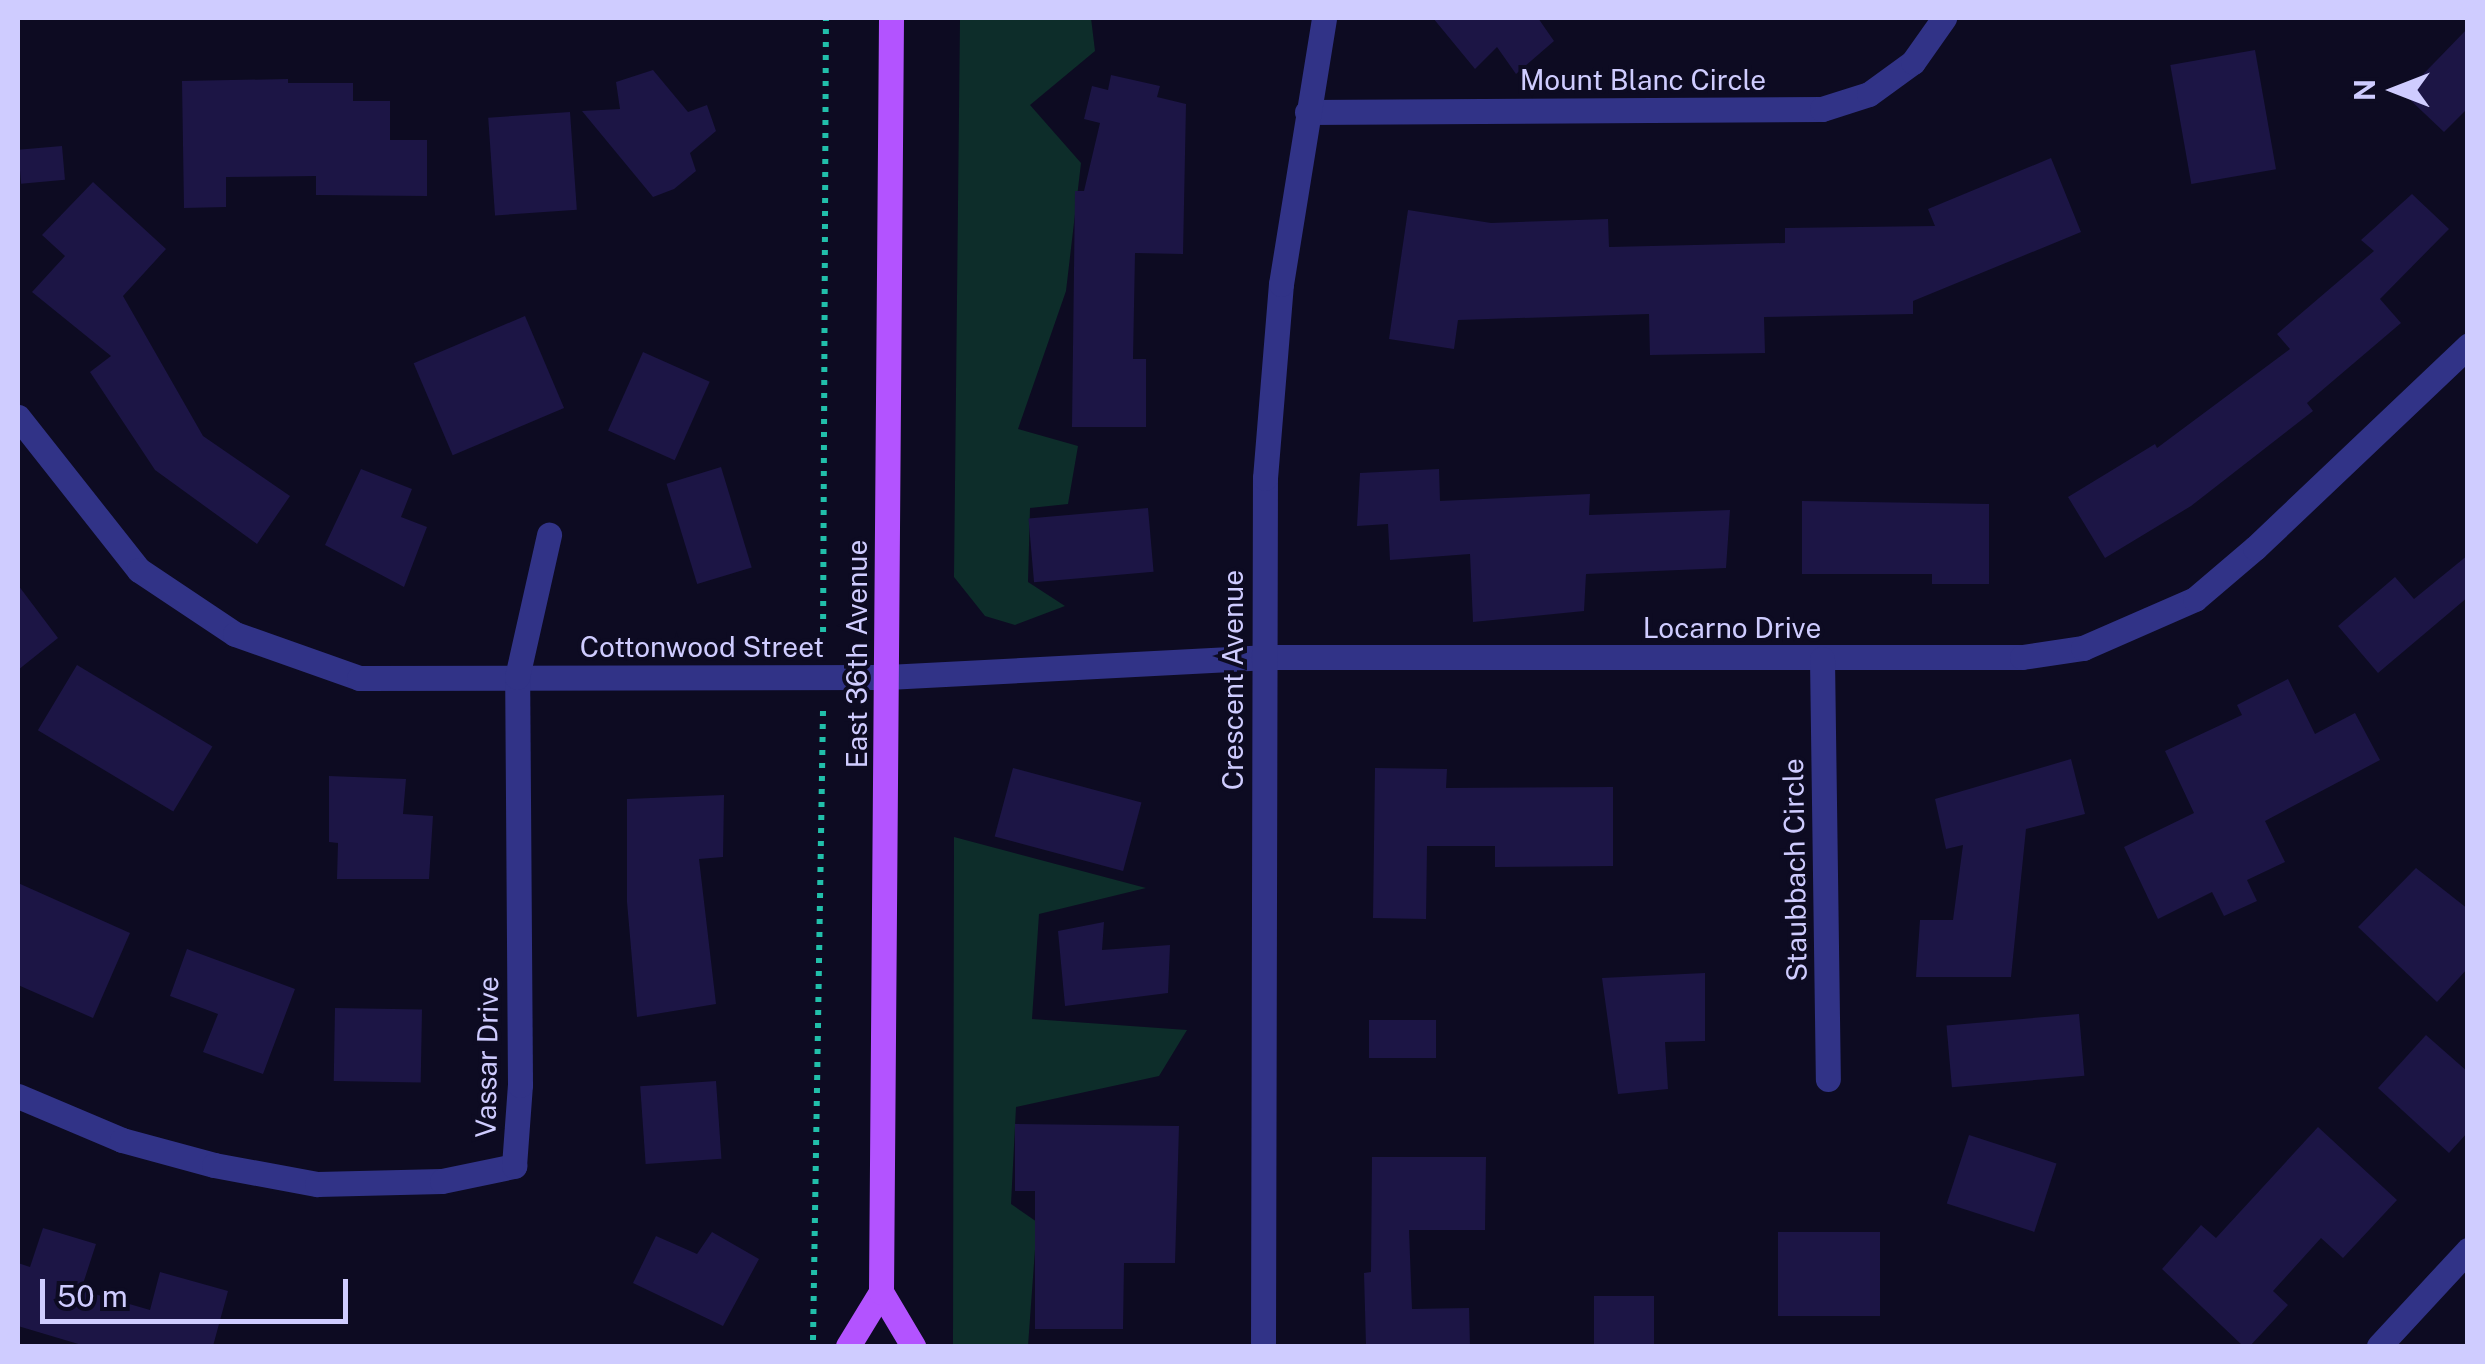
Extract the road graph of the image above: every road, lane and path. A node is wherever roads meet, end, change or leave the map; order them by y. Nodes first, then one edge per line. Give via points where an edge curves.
1 (826, 18) edge
2 (891, 18) edge
3 (1324, 18) edge
4 (1944, 18) edge
5 (1308, 112) junction
6 (2468, 346) edge
7 (18, 416) edge
8 (548, 535) dead end
9 (1263, 657) junction
10 (1822, 659) junction
11 (517, 677) junction
12 (823, 677) junction
13 (886, 677) junction
14 (1828, 1080) dead end
15 (18, 1096) edge
16 (2468, 1250) edge
17 (881, 1292) junction
18 (813, 1346) edge
19 (848, 1346) edge
20 (912, 1346) edge
21 (1263, 1346) edge
22 (2378, 1346) edge

1 - 12 path
2 - 13 main road, East 36th Avenue
3 - 5 street, Crescent Avenue
4 - 5 street, Mount Blanc Circle via 1914,62 1869,94 1822,108
5 - 9 street, Crescent Avenue via 1279,304 1265,478
6 - 10 street, Locarno Drive via 2255,548 2195,598 2140,627 2084,648 2022,657
7 - 11 street, Cottonwood Street via 139,570 235,634 360,678
8 - 11 street
9 - 10 street, Locarno Drive
9 - 13 street, Locarno Drive
9 - 21 street, Crescent Avenue
10 - 14 street, Staubbach Circle
11 - 12 street, Cottonwood Street
11 - 15 street, Vassar Drive via 520,1085 514,1166 442,1181 317,1184 122,1140
12 - 13 street, Cottonwood Street
12 - 18 path
13 - 17 main road, East 36th Avenue
16 - 22 street
17 - 19 main road
17 - 20 main road

